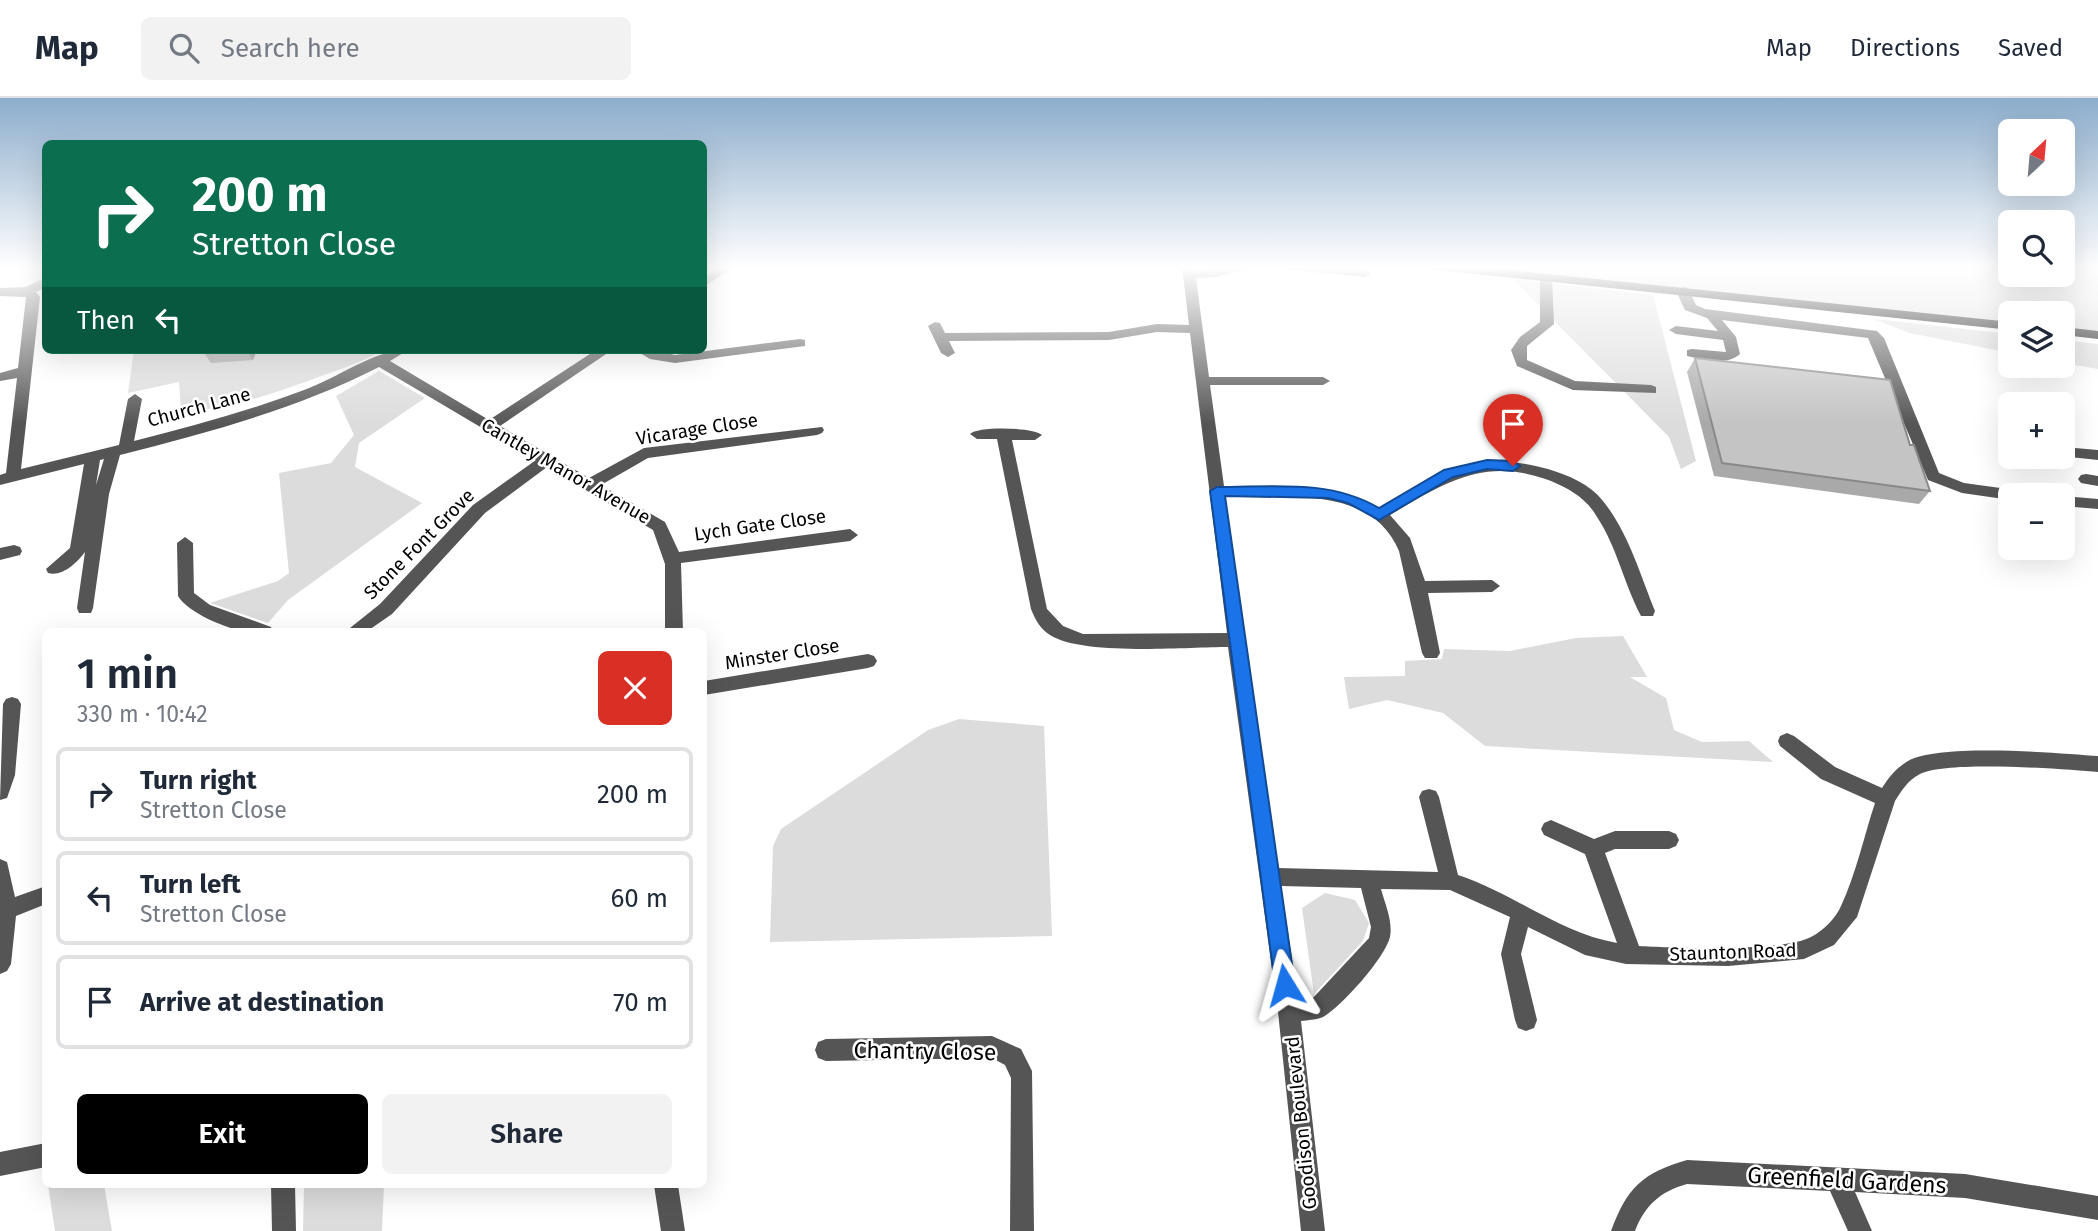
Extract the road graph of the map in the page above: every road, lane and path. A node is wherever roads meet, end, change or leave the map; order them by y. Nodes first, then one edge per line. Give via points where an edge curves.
1 (31, 319) edge
2 (1196, 319) edge
3 (1547, 319) edge
4 (1715, 319) edge
5 (1752, 319) edge
6 (1800, 319) edge
7 (1946, 319) edge
8 (1803, 325) junction
9 (1998, 325) edge
10 (1198, 329) junction
11 (1676, 330) dead end
12 (2075, 332) edge
13 (2098, 335) edge
14 (1729, 337) junction
15 (800, 343) dead end
16 (1692, 353) dead end
17 (393, 354) edge
18 (599, 354) edge
19 (651, 354) edge
20 (948, 354) dead end
21 (379, 361) junction
22 (26, 371) junction
23 (0, 377) edge
24 (1205, 381) junction
25 (1323, 381) dead end
26 (1651, 390) dead end
27 (135, 399) dead end
28 (490, 426) junction
29 (817, 430) dead end
30 (977, 434) dead end
31 (1003, 435) junction
32 (1035, 435) dead end
33 (120, 448) junction
34 (2075, 453) dead end
35 (93, 455) junction
36 (2098, 455) edge
37 (548, 459) junction
38 (7, 478) edge
39 (591, 484) junction
40 (1217, 491) junction
41 (1998, 493) edge
42 (2075, 502) edge
43 (2098, 505) edge
44 (1379, 515) junction
45 (850, 534) dead end
46 (185, 543) dead end
47 (675, 558) junction
48 (54, 569) dead end
49 (1492, 586) dead end
50 (1416, 587) junction
51 (85, 608) dead end
52 (1647, 611) dead end
53 (254, 628) edge
54 (359, 628) edge
55 (670, 628) edge
56 (1236, 640) junction
57 (1430, 653) dead end
58 (868, 661) dead end
59 (707, 688) edge
60 (12, 704) dead end
61 (1787, 741) dead end
62 (2096, 768) edge
63 (0, 792) edge
64 (1429, 797) dead end
65 (1886, 799) junction
66 (1551, 829) dead end
67 (1669, 840) dead end
68 (1593, 848) junction
69 (0, 868) edge
70 (1269, 877) junction
71 (1368, 878) junction
72 (1450, 881) junction
73 (42, 896) edge
74 (6, 910) junction
75 (1521, 913) junction
76 (1632, 955) junction
77 (0, 964) edge
78 (1289, 1012) junction
79 (1526, 1020) dead end
80 (826, 1050) dead end
81 (42, 1156) edge
82 (0, 1164) edge
83 (1838, 1181) junction
84 (283, 1188) edge
85 (666, 1188) edge
86 (2098, 1208) edge
87 (284, 1231) edge
88 (673, 1231) edge
89 (1023, 1231) edge
90 (1314, 1231) edge
91 (1623, 1231) edge
92 (1860, 1231) edge

1 - 22 street
2 - 10 street, Goodison Boulevard
3 - 26 street via 1547,324 1518,348 1522,363 1573,385
4 - 14 street
5 - 8 street
6 - 8 street
7 - 9 main road
8 - 41 street via 1867,332 1877,338 1933,476 1962,488
10 - 20 street via 1157,328 1109,337 938,332
10 - 24 street, Goodison Boulevard
11 - 14 street
12 - 13 main road
14 - 16 street via 1730,357
15 - 19 street via 675,359
17 - 21 street, Church Lane
18 - 28 street
21 - 28 street, Cantley Manor Avenue
21 - 33 street, Church Lane via 296,399
22 - 23 street
22 - 38 street
24 - 25 street
24 - 40 street, Goodison Boulevard
27 - 33 street
28 - 37 street, Cantley Manor Avenue
29 - 39 street, Vicarage Close via 644,453
30 - 31 street
31 - 32 street
31 - 56 street via 1039,609 1053,629 1083,641
33 - 35 street, Church Lane
33 - 51 street via 101,494
34 - 36 street
35 - 38 street, Church Lane
35 - 48 street via 78,550
37 - 39 street, Cantley Manor Avenue
37 - 54 street, Stone Font Grove via 479,509 386,609
39 - 47 street, Cantley Manor Avenue via 659,526
40 - 44 street via 1328,493 1352,499
40 - 56 street, Goodison Boulevard
42 - 43 street
44 - 50 street via 1402,537
44 - 52 street via 1465,468 1513,466 1564,480 1583,491 1603,512
45 - 47 street, Lych Gate Close
46 - 53 street via 186,596 204,610
47 - 55 street, Cantley Manor Avenue
49 - 50 street
50 - 57 street
56 - 70 street, Goodison Boulevard
58 - 59 street, Minster Close
60 - 63 street via 6,775
61 - 65 street via 1828,773
62 - 65 street, Staunton Road via 1943,760 1916,766 1898,779
64 - 72 street
65 - 76 street, Staunton Road via 1850,910 1841,925 1817,945 1790,953
66 - 68 street
67 - 68 street via 1615,840
68 - 76 street
69 - 74 street
70 - 71 street, Staunton Road
70 - 78 street, Goodison Boulevard
71 - 72 street, Staunton Road
71 - 78 street via 1381,927 1373,951 1325,1003 1316,1009
72 - 75 street, Staunton Road
73 - 74 street
74 - 77 street via 6,942
75 - 76 street, Staunton Road via 1588,946
75 - 79 street via 1511,954
78 - 90 street, Goodison Boulevard
80 - 89 street, Chantry Close via 992,1047 1008,1051 1020,1064 1022,1078
81 - 82 street
83 - 86 street, Greenfield Gardens via 1965,1186
83 - 91 street, Greenfield Gardens via 1687,1172 1661,1179 1642,1193
83 - 92 street
84 - 87 street
85 - 88 street

